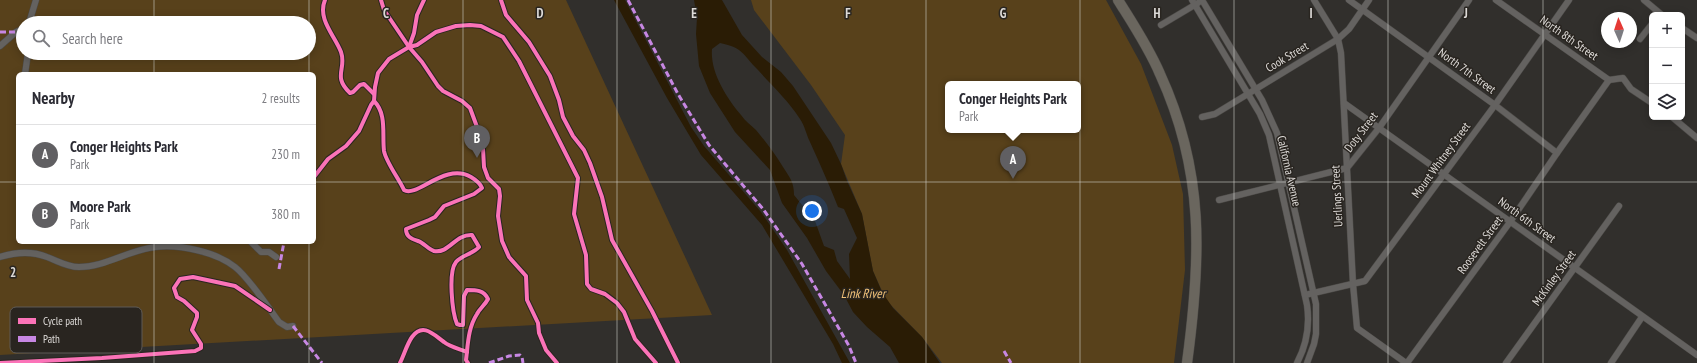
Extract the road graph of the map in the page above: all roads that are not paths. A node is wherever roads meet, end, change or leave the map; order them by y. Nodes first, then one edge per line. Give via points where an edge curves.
1 (36, 0) edge
2 (1118, 0) edge
3 (1202, 0) edge
4 (1314, 0) edge
5 (1349, 0) edge
6 (1370, 0) edge
7 (1469, 0) edge
8 (1496, 0) edge
9 (1569, 0) edge
10 (1644, 0) edge
11 (1193, 3) edge
12 (1362, 10) junction
13 (1658, 12) edge
14 (31, 16) edge
15 (1161, 25) dead end
16 (1649, 28) edge
17 (1685, 30) edge
18 (16, 32) edge
19 (1546, 34) junction
20 (1697, 38) edge
21 (1338, 39) junction
22 (1640, 39) dead end
23 (0, 46) edge
24 (1429, 57) junction
25 (27, 60) edge
26 (25, 72) edge
27 (1610, 80) junction
28 (1255, 89) junction
29 (1248, 93) junction
30 (1649, 100) edge
31 (1344, 103) junction
32 (1495, 105) junction
33 (1202, 117) dead end
34 (1676, 120) edge
35 (1379, 128) junction
36 (1697, 138) edge
37 (1557, 153) junction
38 (1347, 168) junction
39 (1444, 174) junction
40 (1289, 182) junction
41 (1281, 184) junction
42 (1219, 200) dead end
43 (1619, 206) dead end
44 (1510, 222) junction
45 (253, 244) edge
46 (0, 257) edge
47 (276, 257) dead end
48 (1575, 268) junction
49 (1353, 284) junction
50 (1313, 293) junction
51 (1305, 295) junction
52 (1642, 317) junction
53 (293, 326) dead end
54 (1697, 356) edge
55 (1187, 363) edge
56 (1297, 363) edge
57 (1307, 363) edge
58 (1406, 363) edge
59 (1506, 363) edge
60 (1611, 363) edge

1 - 14 street
2 - 55 highway via 1163,81 1183,134 1192,174 1198,256
3 - 11 street
3 - 28 street, California Avenue
4 - 21 street
5 - 12 street
6 - 12 street, Cook Street
7 - 24 street, Doty Street
8 - 19 street, North 8th Street
9 - 19 street, Mount Whitney Street
10 - 13 street
11 - 15 street
11 - 29 street, California Avenue
12 - 21 street, Cook Street via 1349,29
12 - 24 street, North 7th Street
16 - 22 street
17 - 20 street
18 - 23 street
19 - 27 street, North 8th Street
19 - 32 street, Mount Whitney Street
21 - 28 street, Cook Street
21 - 31 street, Uerlings Street
24 - 32 street, North 7th Street
24 - 35 street, Doty Street
25 - 26 street
27 - 30 street via 1623,78 1631,89
27 - 37 street, Roosevelt Street
28 - 29 street, Cook Street
28 - 40 street, California Avenue via 1277,133
29 - 33 street, Cook Street via 1215,114
29 - 41 street, California Avenue via 1269,135
31 - 35 street, North 6th Street
31 - 38 street, Uerlings Street
32 - 37 street, North 7th Street
32 - 39 street, Mount Whitney Street
34 - 36 street
35 - 38 street, Doty Street
35 - 39 street, North 6th Street
37 - 44 street, Roosevelt Street
38 - 40 street, Doty Street
38 - 49 street, Uerlings Street
39 - 44 street, North 6th Street
39 - 49 street, Mount Whitney Street via 1365,281
40 - 41 street, Doty Street
40 - 50 street, California Avenue
41 - 42 street, Doty Street
41 - 51 street, California Avenue
43 - 48 street, McKinley Street
44 - 48 street, North 6th Street
44 - 58 street, Roosevelt Street
45 - 47 street via 261,252 269,252
46 - 53 street via 23,252 34,253 64,265 78,267 155,247 186,248 212,254 236,268 279,322 287,327
48 - 52 street, North 6th Street
48 - 59 street, McKinley Street
49 - 50 street, Mount Whitney Street
49 - 58 street, Uerlings Street via 1357,328
50 - 51 street, Mount Whitney Street
50 - 57 street, California Avenue via 1317,313 1316,334
51 - 56 street, California Avenue via 1308,332
52 - 54 street, North 6th Street
52 - 60 street

